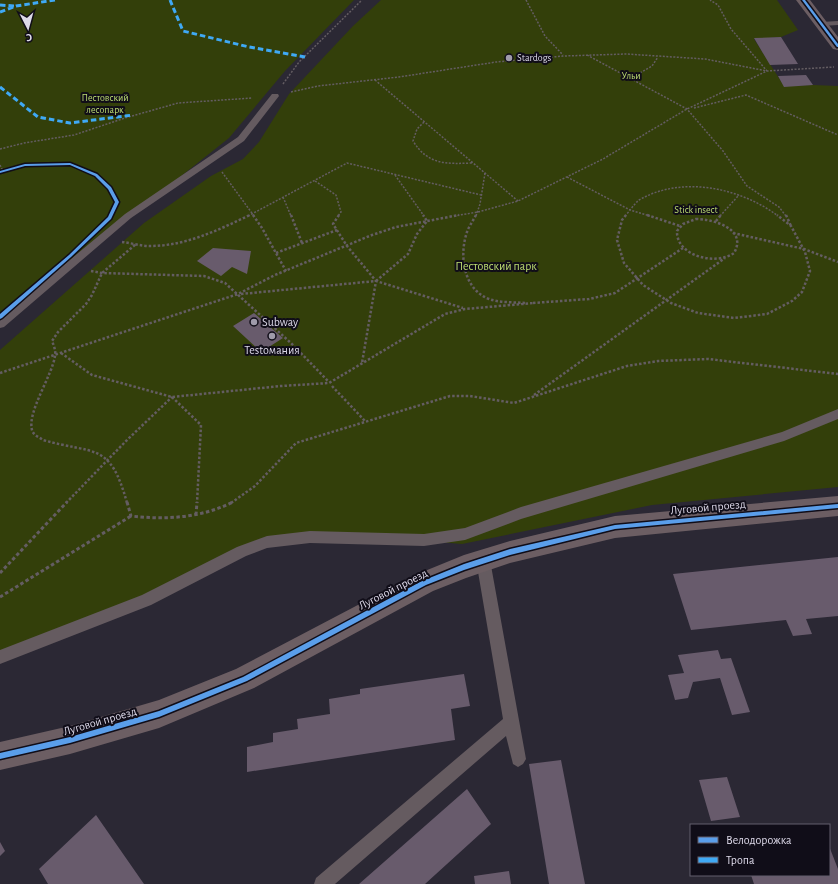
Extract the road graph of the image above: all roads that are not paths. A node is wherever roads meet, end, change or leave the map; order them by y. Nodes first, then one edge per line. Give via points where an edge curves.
1 (803, 0) edge
2 (838, 23) edge
3 (821, 24) junction
4 (838, 46) edge
5 (275, 96) road end
6 (0, 324) edge
7 (838, 414) edge
8 (838, 506) edge
9 (483, 560) junction
10 (0, 656) edge
11 (511, 722) junction
12 (0, 756) edge
13 (518, 759) dead end
14 (322, 884) edge

1 - 3 street
2 - 3 lane
3 - 4 street
5 - 6 lane via 240,139 128,216
7 - 10 lane via 784,436 521,513 465,534 424,540 310,537 267,542 242,551 146,600
8 - 9 street, Луговой проезд via 615,527
9 - 11 lane
9 - 12 street, Луговой проезд via 424,583 245,679 159,714 70,740
11 - 13 lane
11 - 14 lane

